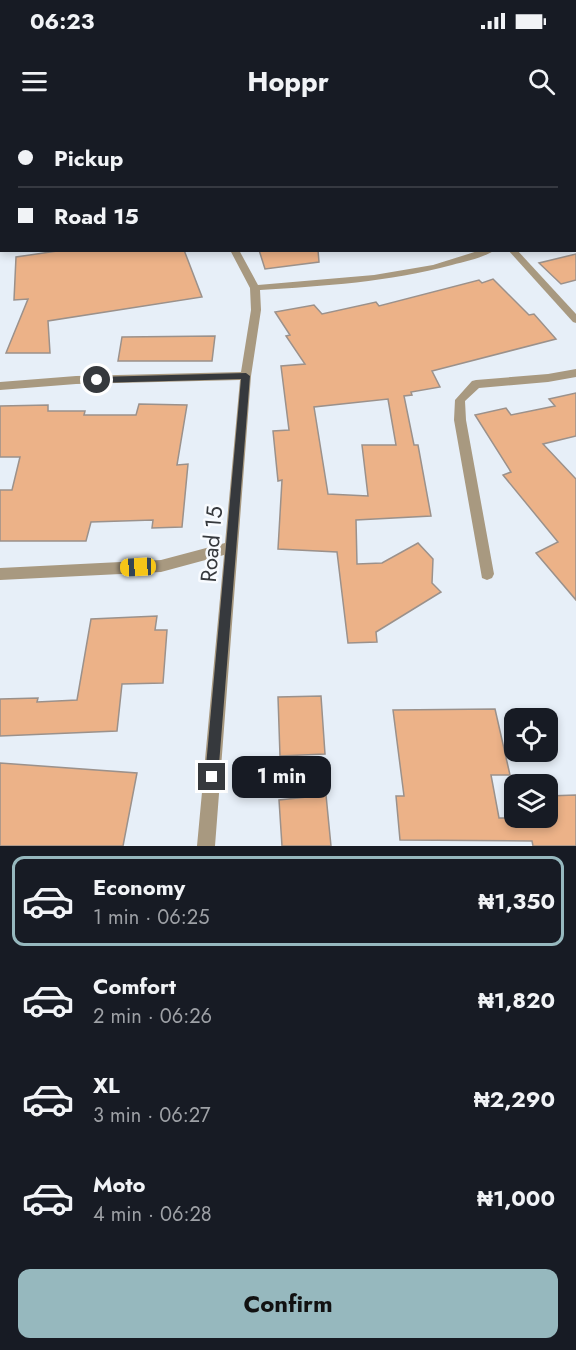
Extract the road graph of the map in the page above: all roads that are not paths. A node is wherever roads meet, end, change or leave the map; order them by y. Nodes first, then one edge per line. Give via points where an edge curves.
1 (235, 252) edge
2 (486, 252) edge
3 (514, 252) edge
4 (255, 288) junction
5 (576, 320) edge
6 (576, 373) edge
7 (246, 376) junction
8 (0, 386) edge
9 (232, 548) junction
10 (0, 574) edge
11 (487, 574) dead end
12 (206, 846) edge

1 - 4 street, Road 15
2 - 4 street via 457,264 387,278
3 - 5 street
4 - 7 street, Road 15 via 256,310
6 - 11 street via 476,384 460,400 460,420
7 - 8 street
7 - 9 street, Road 15
9 - 10 street via 161,566
9 - 12 street, Road 15

